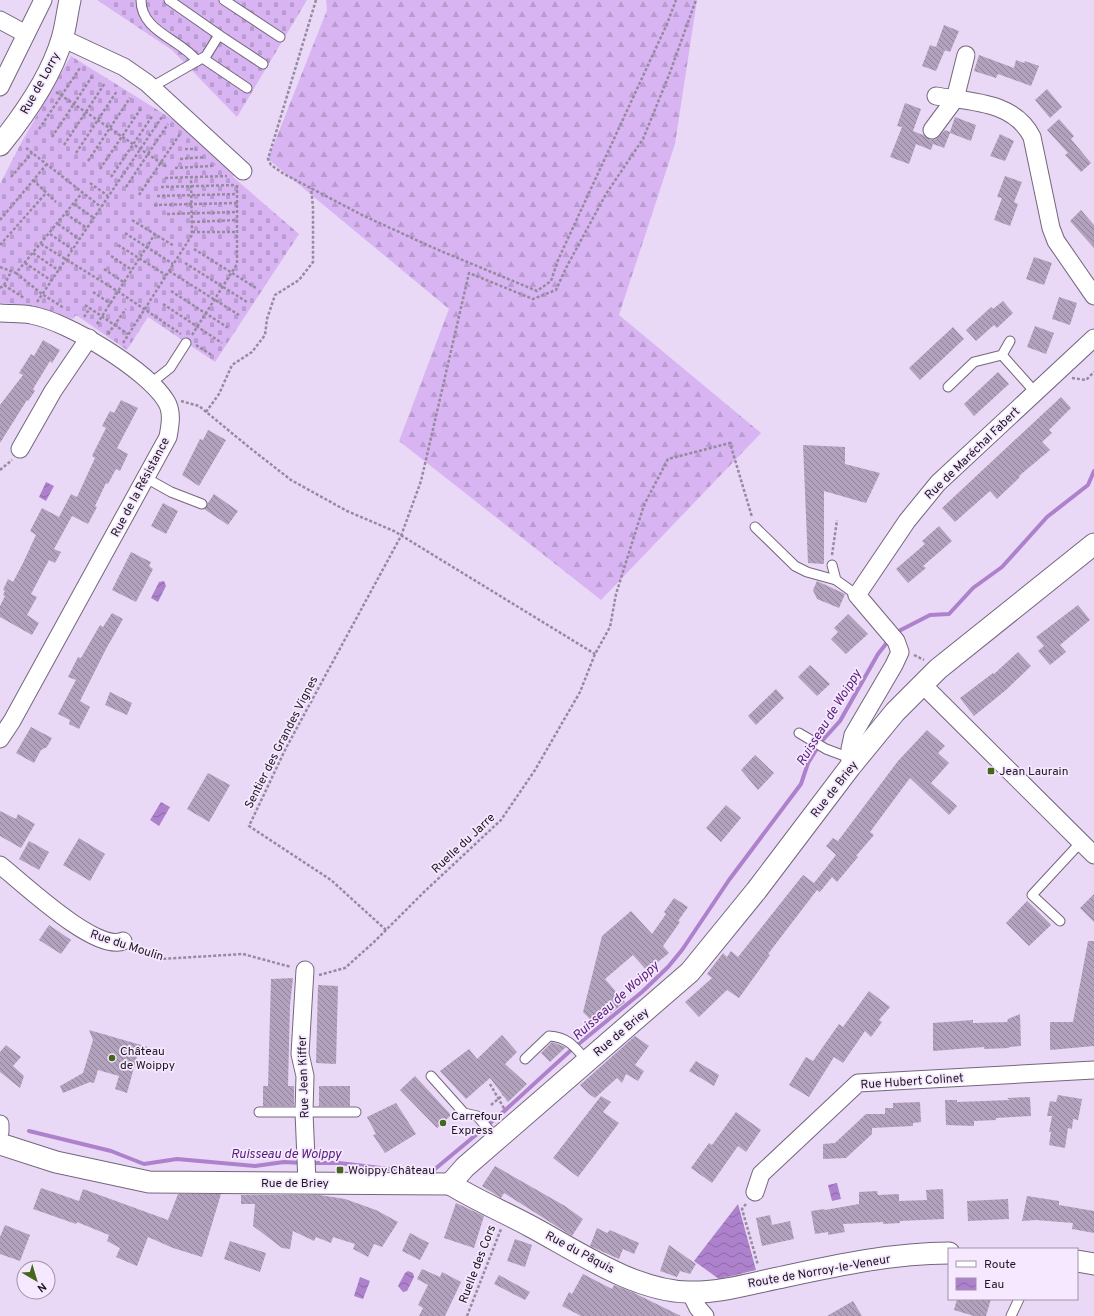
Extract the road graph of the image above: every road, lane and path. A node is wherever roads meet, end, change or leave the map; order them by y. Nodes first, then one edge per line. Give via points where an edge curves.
1 (43, 0) edge
2 (70, 0) edge
3 (85, 0) edge
4 (141, 0) edge
5 (169, 0) edge
6 (224, 0) edge
7 (316, 0) edge
8 (676, 0) edge
9 (696, 0) edge
10 (0, 20) edge
11 (26, 34) junction
12 (219, 35) junction
13 (280, 37) dead end
14 (62, 38) junction
15 (966, 55) dead end
16 (200, 60) junction
17 (263, 64) dead end
18 (80, 68) dead end
19 (94, 75) dead end
20 (105, 83) dead end
21 (0, 87) edge
22 (247, 88) dead end
23 (154, 89) junction
24 (118, 91) dead end
25 (55, 92) dead end
26 (62, 96) junction
27 (936, 96) dead end
28 (130, 98) dead end
29 (955, 99) junction
30 (73, 104) junction
31 (170, 105) junction
32 (142, 107) dead end
33 (86, 112) junction
34 (153, 115) dead end
35 (98, 121) junction
36 (168, 124) dead end
37 (15, 126) junction
38 (110, 128) junction
39 (39, 129) dead end
40 (932, 130) dead end
41 (180, 134) dead end
42 (52, 137) dead end
43 (122, 137) junction
44 (133, 144) junction
45 (0, 145) edge
46 (64, 145) dead end
47 (199, 147) dead end
48 (26, 148) dead end
49 (140, 149) junction
50 (185, 149) dead end
51 (204, 152) dead end
52 (32, 153) junction
53 (76, 153) dead end
54 (148, 154) junction
55 (0, 156) edge
56 (180, 159) dead end
57 (211, 160) dead end
58 (88, 161) dead end
59 (160, 162) junction
60 (215, 164) junction
61 (46, 165) junction
62 (167, 167) dead end
63 (175, 168) dead end
64 (219, 168) dead end
65 (100, 169) dead end
66 (233, 174) junction
67 (11, 177) dead end
68 (111, 177) dead end
69 (165, 178) dead end
70 (191, 178) junction
71 (33, 180) junction
72 (90, 183) dead end
73 (126, 187) dead end
74 (161, 187) dead end
75 (191, 187) junction
76 (311, 188) junction
77 (46, 193) junction
78 (82, 193) junction
79 (237, 194) junction
80 (139, 195) dead end
81 (191, 195) junction
82 (108, 196) junction
83 (157, 196) dead end
84 (56, 202) dead end
85 (237, 202) junction
86 (74, 204) junction
87 (191, 204) junction
88 (154, 205) dead end
89 (101, 207) junction
90 (237, 212) junction
91 (192, 213) junction
92 (66, 214) junction
93 (167, 214) dead end
94 (94, 218) junction
95 (0, 220) edge
96 (132, 220) dead end
97 (237, 220) junction
98 (192, 222) junction
99 (58, 224) junction
100 (87, 228) junction
101 (192, 232) junction
102 (237, 232) junction
103 (125, 233) dead end
104 (50, 234) junction
105 (155, 234) junction
106 (79, 239) junction
107 (41, 244) junction
108 (0, 245) edge
109 (118, 245) dead end
110 (147, 246) junction
111 (174, 246) dead end
112 (72, 249) junction
113 (194, 249) dead end
114 (33, 253) junction
115 (111, 256) dead end
116 (139, 258) junction
117 (66, 260) junction
118 (25, 263) junction
119 (185, 263) dead end
120 (173, 264) junction
121 (0, 268) edge
122 (58, 270) junction
123 (104, 270) dead end
124 (132, 270) junction
125 (169, 271) junction
126 (11, 272) junction
127 (16, 273) junction
128 (232, 273) junction
129 (166, 275) junction
130 (52, 281) junction
131 (124, 283) junction
132 (4, 285) junction
133 (223, 286) junction
134 (0, 288) edge
135 (256, 288) dead end
136 (171, 291) dead end
137 (92, 292) dead end
138 (119, 292) junction
139 (42, 294) junction
140 (1094, 296) edge
141 (24, 298) dead end
142 (214, 300) junction
143 (247, 302) dead end
144 (111, 304) junction
145 (163, 304) dead end
146 (85, 305) dead end
147 (64, 308) dead end
148 (90, 308) junction
149 (126, 308) dead end
150 (144, 310) junction
151 (0, 313) edge
152 (206, 314) junction
153 (31, 315) junction
154 (239, 315) dead end
155 (102, 316) junction
156 (84, 317) dead end
157 (115, 325) junction
158 (197, 327) junction
159 (230, 329) dead end
160 (93, 331) junction
161 (108, 334) dead end
162 (128, 334) junction
163 (1094, 338) edge
164 (1010, 341) dead end
165 (188, 342) junction
166 (222, 343) dead end
167 (112, 354) junction
168 (1002, 355) junction
169 (213, 356) dead end
170 (151, 383) junction
171 (948, 387) dead end
172 (1035, 392) junction
173 (167, 402) junction
174 (206, 412) junction
175 (20, 449) dead end
176 (146, 478) junction
177 (202, 504) dead end
178 (837, 520) dead end
179 (755, 527) joint
180 (401, 536) junction
181 (1094, 544) edge
182 (832, 565) joint
183 (836, 580) junction
184 (857, 595) junction
185 (595, 654) junction
186 (922, 684) junction
187 (799, 733) dead end
188 (0, 739) edge
189 (850, 763) junction
190 (1081, 842) junction
191 (1094, 855) edge
192 (0, 865) edge
193 (1060, 921) dead end
194 (386, 930) junction
195 (123, 941) joint
196 (345, 968) joint
197 (305, 970) junction
198 (579, 1052) junction
199 (525, 1059) dead end
200 (1094, 1070) edge
201 (431, 1076) dead end
202 (490, 1084) dead end
203 (503, 1095) dead end
204 (499, 1098) junction
205 (491, 1105) dead end
206 (503, 1107) dead end
207 (258, 1112) dead end
208 (304, 1112) junction
209 (356, 1112) dead end
210 (0, 1124) edge
211 (0, 1132) edge
212 (494, 1134) junction
213 (0, 1144) edge
214 (307, 1168) junction
215 (450, 1184) junction
216 (755, 1192) joint
217 (502, 1226) dead end
218 (948, 1253) edge
219 (1078, 1261) edge
220 (1094, 1264) edge
221 (763, 1281) junction
222 (690, 1292) junction
223 (1019, 1300) edge
224 (467, 1316) edge
225 (705, 1316) edge
226 (1011, 1316) edge

1 - 11 street
2 - 14 street
3 - 14 street
4 - 16 lane via 143,12 150,24
5 - 12 lane
6 - 13 lane
7 - 76 path via 268,158 270,165
8 - 76 path via 558,260 551,281 537,291 436,249
9 - 180 path via 643,139 606,194 556,290 533,299 469,273 421,481
10 - 11 street
11 - 21 street
12 - 16 lane
12 - 17 lane
14 - 23 street via 124,67
14 - 37 street, Rue de Lorry via 44,79
15 - 29 street
16 - 22 lane
16 - 23 lane via 157,84
18 - 26 path
19 - 30 path
20 - 33 path
23 - 31 street
24 - 35 path
25 - 26 path
26 - 30 path
26 - 39 path
27 - 29 street
28 - 38 path
29 - 40 street
29 - 140 street via 1000,108 1013,114 1026,125 1032,137 1056,241
30 - 33 path
30 - 42 path
31 - 49 path
31 - 66 street
32 - 43 path
33 - 35 path
33 - 46 path
34 - 44 path
35 - 38 path
35 - 53 path
36 - 54 path
37 - 45 street, Rue de Lorry
37 - 55 street, Rue de Lorry
38 - 43 path
38 - 58 path
41 - 59 path
43 - 44 path
43 - 65 path
44 - 49 path
44 - 68 path
47 - 50 path via 201,149
48 - 52 path
49 - 54 path
49 - 82 path
51 - 56 path via 207,156 203,158
52 - 61 path
52 - 67 path
54 - 59 path
54 - 73 path
57 - 60 path
59 - 62 path
59 - 80 path
60 - 63 path
60 - 64 path
61 - 71 path
61 - 78 path
66 - 70 path
66 - 75 path
66 - 79 path
69 - 70 path
70 - 75 path
71 - 77 path
71 - 95 path
72 - 82 path
74 - 75 path
75 - 81 path
76 - 174 path via 314,262 299,280 276,295 267,319 265,335 252,352 232,365 219,394
77 - 84 path
77 - 108 path
78 - 86 path
78 - 89 path
79 - 81 path
79 - 85 path
81 - 83 path
81 - 87 path
82 - 89 path
85 - 87 path
85 - 90 path
86 - 92 path
86 - 94 path
87 - 88 path
87 - 91 path
89 - 94 path
90 - 91 path
90 - 97 path
91 - 93 path
91 - 98 path
92 - 99 path
92 - 100 path
94 - 100 path
96 - 105 path
97 - 98 path
97 - 102 path
98 - 101 path
99 - 104 path
99 - 106 path
100 - 106 path
101 - 102 path
101 - 120 path
102 - 128 path via 237,264
103 - 110 path
104 - 107 path
104 - 112 path
105 - 110 path
105 - 111 path
106 - 112 path
107 - 114 path
107 - 117 path
109 - 116 path
110 - 116 path
110 - 120 path
112 - 117 path
113 - 128 path
114 - 118 path
114 - 122 path
115 - 124 path
116 - 124 path
116 - 129 path
117 - 122 path
117 - 138 path
118 - 127 path
118 - 130 path
119 - 133 path
120 - 125 path
121 - 126 path
122 - 130 path
123 - 131 path
124 - 131 path
125 - 129 path
125 - 142 path
126 - 127 path
126 - 132 path
127 - 139 path
128 - 133 path
128 - 135 path
129 - 150 path
130 - 139 path
131 - 138 path
132 - 134 path
132 - 141 path
133 - 142 path
133 - 143 path
136 - 152 path
137 - 144 path
138 - 144 path
138 - 150 path
139 - 147 path
139 - 153 path
142 - 152 path
142 - 154 path
144 - 155 path
145 - 158 path
146 - 148 path
148 - 155 path
148 - 156 path
149 - 157 path
150 - 162 path
150 - 165 path
151 - 153 street
152 - 158 path
152 - 159 path
153 - 160 street
155 - 157 path
155 - 160 path
157 - 161 path
157 - 162 path
158 - 165 path
158 - 166 path
160 - 167 street
160 - 175 street via 53,391
162 - 167 path
163 - 172 street, Rue de Maréchal Fabert
164 - 168 lane
165 - 169 path
165 - 170 lane via 170,368
167 - 170 street
168 - 171 lane via 974,362
168 - 172 lane
170 - 173 street
172 - 184 street, Rue de Maréchal Fabert via 938,483 907,521
173 - 174 path via 184,401 199,406
173 - 176 street, Rue de la Résistance via 171,418 168,437
174 - 180 path via 291,480 347,511
176 - 177 lane via 171,492
176 - 188 street, Rue de la Résistance
178 - 182 path via 831,549
179 - 183 lane via 795,566
179 - 185 path, Ruelle du Jarre via 730,443 668,459 644,505 616,594 610,627
180 - 185 path
180 - 194 path, Sentier des Grandes Vignes via 286,748 249,826 331,880
181 - 186 street, Rue de Briey
182 - 183 lane
183 - 184 lane
184 - 189 street via 900,648 854,735
185 - 194 path, Ruelle du Jarre via 580,692 535,770 501,820
186 - 189 street, Rue de Briey
186 - 190 street
187 - 189 lane
189 - 198 street, Rue de Briey via 706,954 677,984
190 - 191 street
190 - 193 lane via 1032,895
192 - 195 street, Rue du Moulin via 76,926 111,941
194 - 196 path, Ruelle du Jarre
195 - 197 path, Rue du Moulin via 161,958 243,954
196 - 197 path, Rue du Moulin via 320,975
197 - 208 street, Rue Jean Kiffer via 300,1054 305,1076
198 - 199 lane via 564,1038 549,1036
198 - 212 street, Rue de Briey
200 - 216 street, Rue Hubert Colinet via 858,1083 761,1174
201 - 212 lane via 464,1114 477,1116
202 - 204 path
203 - 204 path
204 - 205 path
204 - 206 path
207 - 208 lane
208 - 209 lane
208 - 214 street, Rue Jean Kiffer
210 - 211 street
212 - 215 street, Rue de Briey
213 - 214 street, Rue de Briey via 56,1162 149,1182
214 - 215 street, Rue de Briey
215 - 222 street, Rue du Pâquis via 628,1277 663,1289
216 - 221 path via 742,1209
217 - 224 path, Ruelle des Cors
218 - 221 street, Route de Norroy-le-Veneur via 885,1258
219 - 220 street
221 - 222 street, Route de Norroy-le-Veneur
222 - 225 street
223 - 226 lane

